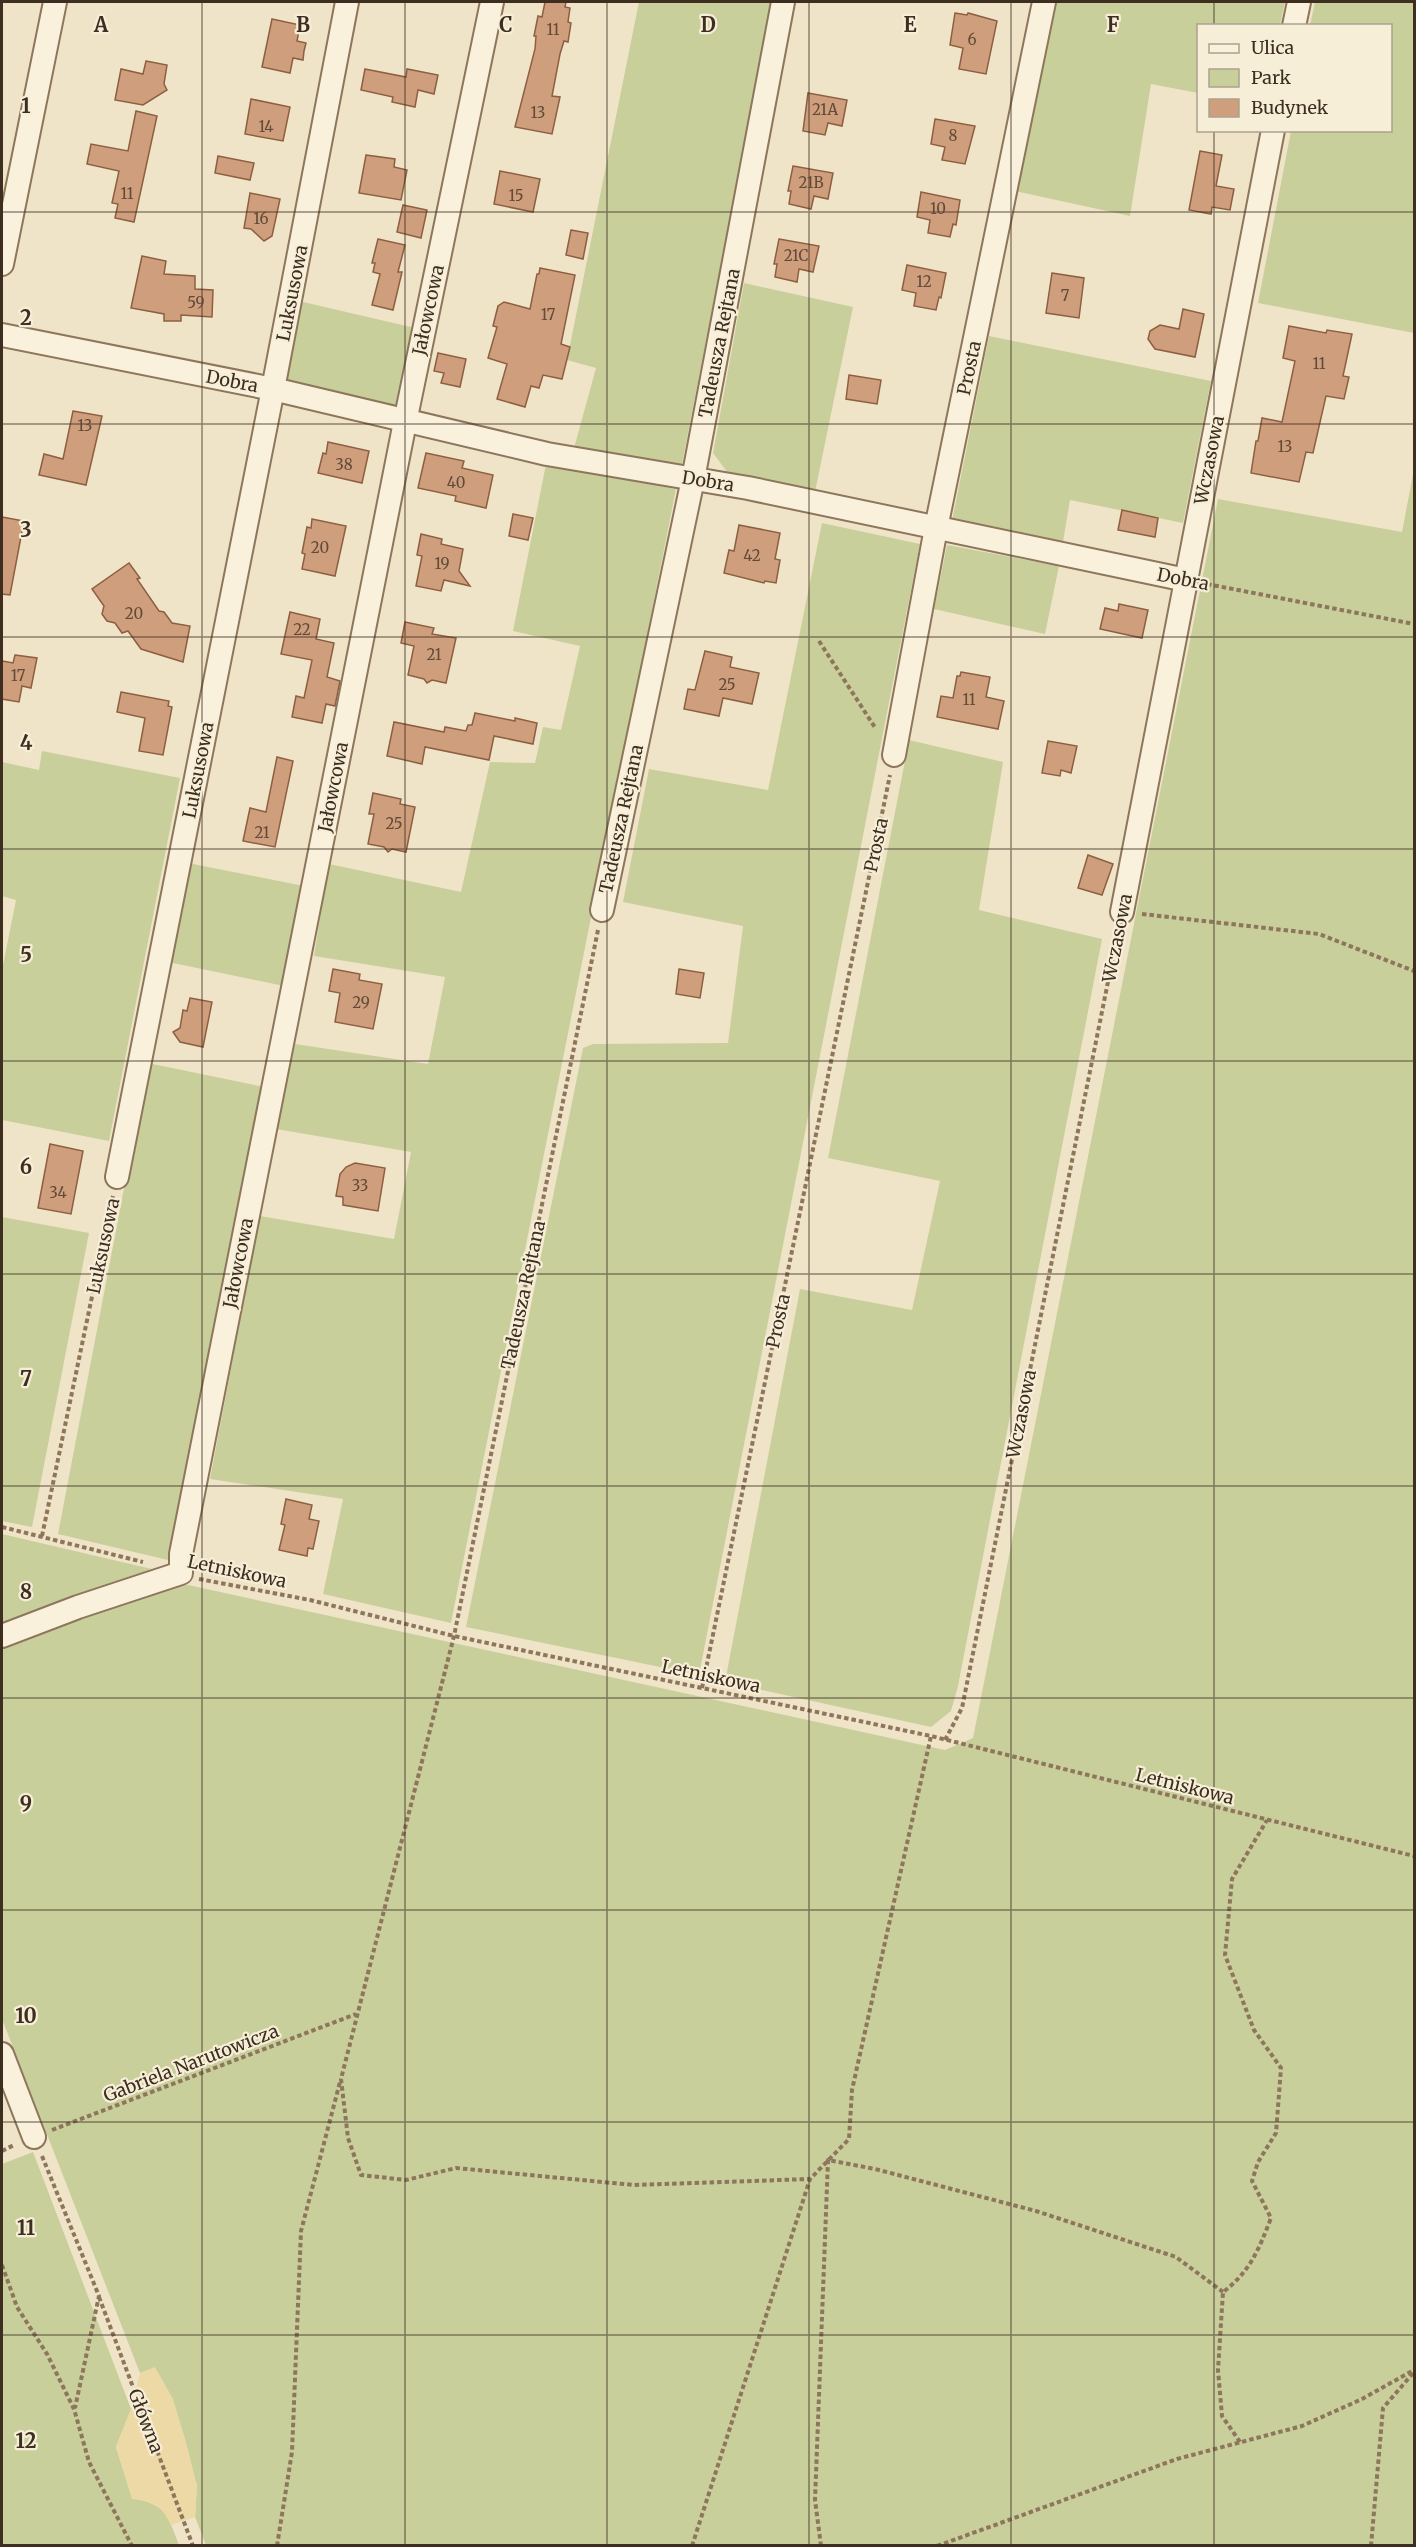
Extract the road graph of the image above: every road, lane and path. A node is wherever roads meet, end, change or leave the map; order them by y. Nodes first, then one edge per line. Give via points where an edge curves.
1 (56, 2) edge
2 (347, 2) edge
3 (492, 2) edge
4 (783, 2) edge
5 (1044, 2) edge
6 (1299, 2) edge
7 (1294, 24) edge
8 (1274, 132) edge
9 (2, 264) edge
10 (2, 335) edge
11 (273, 389) junction
12 (405, 422) junction
13 (693, 479) junction
14 (936, 528) junction
15 (1186, 580) junction
16 (1414, 624) edge
17 (819, 641) dead end
18 (894, 755) junction
19 (602, 910) joint
20 (1122, 912) junction
21 (1414, 971) edge
22 (117, 1177) joint
23 (2, 1527) edge
24 (42, 1536) junction
25 (181, 1573) junction
26 (2, 1636) edge
27 (454, 1636) junction
28 (702, 1688) junction
29 (931, 1736) junction
30 (945, 1740) junction
31 (1267, 1820) junction
32 (1414, 1856) edge
33 (357, 2014) junction
34 (2, 2054) edge
35 (341, 2079) junction
36 (34, 2137) junction
37 (828, 2160) junction
38 (810, 2179) junction
39 (2, 2265) edge
40 (1223, 2292) junction
41 (99, 2296) junction
42 (1414, 2371) edge
43 (74, 2409) junction
44 (1240, 2442) junction
45 (132, 2546) edge
46 (193, 2546) edge
47 (277, 2546) edge
48 (692, 2546) edge
49 (821, 2546) edge
50 (937, 2546) edge
51 (1371, 2546) edge

1 - 9 street
2 - 11 street, Luksusowa
3 - 12 street, Jałowcowa
4 - 13 street, Tadeusza Rejtana
5 - 14 street, Prosta
6 - 7 street
8 - 15 street, Wczasowa
10 - 11 street, Dobra
11 - 12 street, Dobra
11 - 22 street, Luksusowa
12 - 13 street, Dobra via 547,454
12 - 25 street, Jałowcowa via 181,1554
13 - 14 street, Dobra
13 - 19 street, Tadeusza Rejtana
14 - 15 street, Dobra
14 - 18 street, Prosta
15 - 16 path, Dobra
15 - 20 street, Wczasowa
17 - 18 path
18 - 28 path, Prosta
19 - 27 path, Tadeusza Rejtana
20 - 21 path via 1319,934
20 - 30 path, Wczasowa via 962,1708
22 - 24 path, Luksusowa
23 - 24 path, Letniskowa
24 - 25 path, Letniskowa
25 - 26 street
25 - 27 path, Letniskowa
27 - 28 path, Letniskowa
27 - 33 path, Tadeusza Rejtana
28 - 29 path, Letniskowa
29 - 30 path, Letniskowa
29 - 37 path via 852,2090 849,2139
30 - 31 path, Letniskowa
31 - 32 path, Letniskowa
31 - 40 path via 1232,1879 1225,1955 1254,2030 1281,2068 1276,2133 1258,2162 1252,2181 1271,2218 1260,2248 1240,2279
33 - 35 path, Tadeusza Rejtana
33 - 36 path, Gabriela Narutowicza
34 - 36 street
35 - 38 path via 348,2138 361,2175 406,2180 456,2168 634,2185
35 - 47 path, Tadeusza Rejtana via 301,2231 292,2451
36 - 41 path, Główna
37 - 38 path
37 - 40 path via 1036,2211 1176,2257
37 - 49 path via 815,2500
38 - 48 path
39 - 43 path via 17,2307 47,2354
40 - 44 path via 1218,2370 1222,2416
41 - 43 path
41 - 46 path, Główna
42 - 44 path via 1302,2426
42 - 51 path via 1383,2408
43 - 45 path via 89,2462
44 - 50 path via 1177,2459

